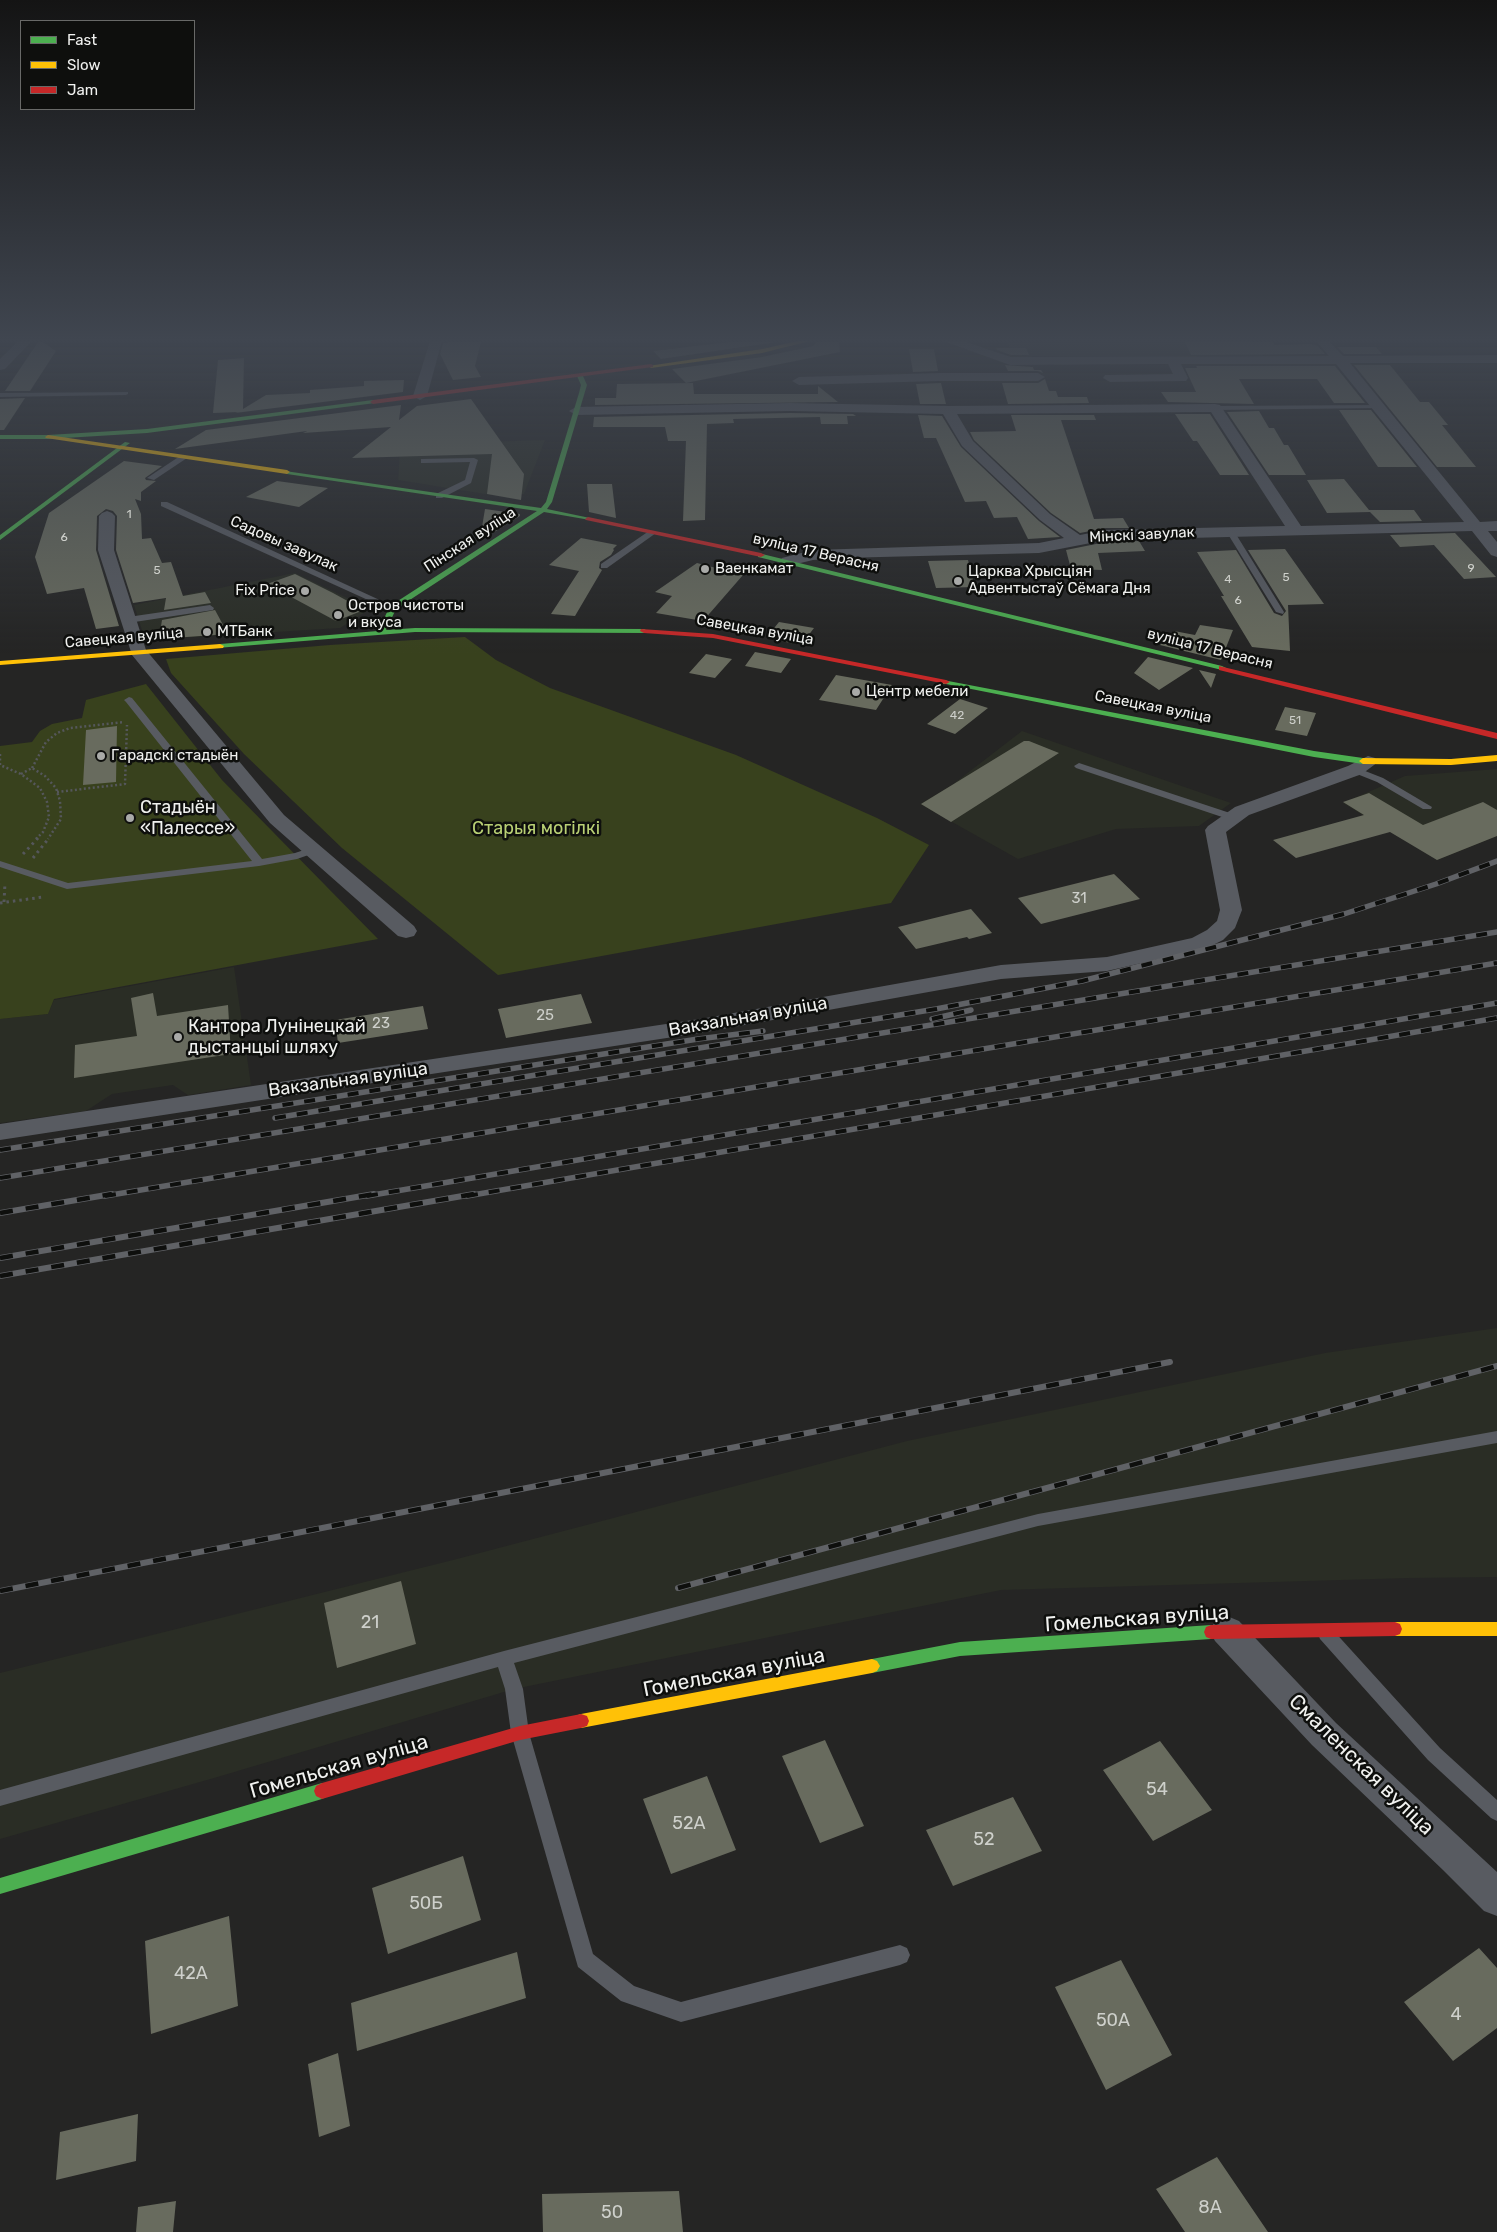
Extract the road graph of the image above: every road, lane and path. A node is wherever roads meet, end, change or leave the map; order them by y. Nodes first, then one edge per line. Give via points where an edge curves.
1 (96, 445) edge
2 (125, 445) edge
3 (566, 445) edge
4 (969, 445) edge
5 (1240, 445) edge
6 (1409, 445) edge
7 (119, 449) junction
8 (183, 458) junction
9 (424, 461) dead end
10 (151, 478) dead end
11 (439, 496) junction
12 (164, 504) dead end
13 (543, 510) junction
14 (107, 516) dead end
15 (1476, 526) junction
16 (1497, 526) edge
17 (1295, 529) junction
18 (1230, 531) junction
19 (652, 533) junction
20 (0, 538) edge
21 (1076, 540) junction
22 (1497, 552) edge
23 (788, 561) junction
24 (604, 566) dead end
25 (210, 608) dead end
26 (393, 608) junction
27 (1280, 612) dead end
28 (128, 620) junction
29 (381, 632) junction
30 (138, 651) junction
31 (0, 663) edge
32 (129, 700) dead end
33 (1497, 736) edge
34 (0, 754) edge
35 (1497, 758) edge
36 (1078, 766) dead end
37 (1362, 766) junction
38 (32, 768) junction
39 (21, 774) junction
40 (57, 792) junction
41 (1427, 807) dead end
42 (1232, 817) junction
43 (313, 850) junction
44 (259, 863) junction
45 (9, 867) edge
46 (4, 902) dead end
47 (406, 931) dead end
48 (0, 1132) edge
49 (1497, 1437) edge
50 (1321, 1629) junction
51 (1497, 1629) edge
52 (1227, 1631) junction
53 (504, 1658) junction
54 (520, 1733) junction
55 (0, 1798) edge
56 (1497, 1812) edge
57 (0, 1886) edge
58 (1497, 1898) edge
59 (900, 1955) dead end

1 - 7 street, вуліца 17 Верасня
2 - 7 street
3 - 13 street, Пінская вуліца via 549,502
4 - 21 street via 1045,516
5 - 17 street
6 - 15 street
7 - 8 street, вуліца 17 Верасня
7 - 20 street
8 - 10 lane
8 - 11 street, вуліца 17 Верасня
9 - 11 lane via 474,460 468,481
11 - 13 street, вуліца 17 Верасня
12 - 26 lane, Садовы завулак
13 - 19 street, вуліца 17 Верасня
13 - 26 street, Пінская вуліца
14 - 28 street via 106,550
15 - 16 street, Мінскі завулак
15 - 17 street, Мінскі завулак
15 - 22 street
17 - 18 street, Мінскі завулак
18 - 21 street, Мінскі завулак via 1106,535
18 - 27 lane
19 - 23 street, вуліца 17 Верасня
19 - 24 lane
21 - 23 street, Мінскі завулак via 1039,548 841,553
23 - 33 street, вуліца 17 Верасня
25 - 28 lane
26 - 29 street
28 - 30 street
29 - 30 street, Савецкая вуліца
29 - 37 street, Савецкая вуліца via 603,629 713,636
30 - 31 street, Савецкая вуліца
30 - 43 street via 277,819
32 - 44 lane
34 - 39 path via 0,765
35 - 37 street, Савецкая вуліца
36 - 42 lane
37 - 41 lane
37 - 42 street, Вакзальная вуліца
38 - 39 path
38 - 40 path via 45,776
38 - 40 path via 46,742 57,733 70,728 127,722 125,784
39 - 45 path via 40,788 47,802 49,817 32,846
40 - 45 path via 61,819 50,837 32,859
42 - 48 street, Вакзальная вуліца via 1215,830 1231,910 1227,923 1215,935 1199,943 1107,964 1001,972 706,1025
43 - 44 lane via 291,858
43 - 47 street
44 - 45 lane via 67,886
45 - 46 path
49 - 53 lane via 1038,1520
50 - 51 street, Гомельская вуліца
50 - 52 street, Гомельская вуліца
50 - 56 lane via 1434,1754
52 - 54 street, Гомельская вуліца via 960,1649
52 - 58 street, Смаленская вуліца via 1324,1734
53 - 54 lane via 514,1689
53 - 55 lane
54 - 57 street, Гомельская вуліца
54 - 59 lane via 585,1960 628,1994 681,2012

